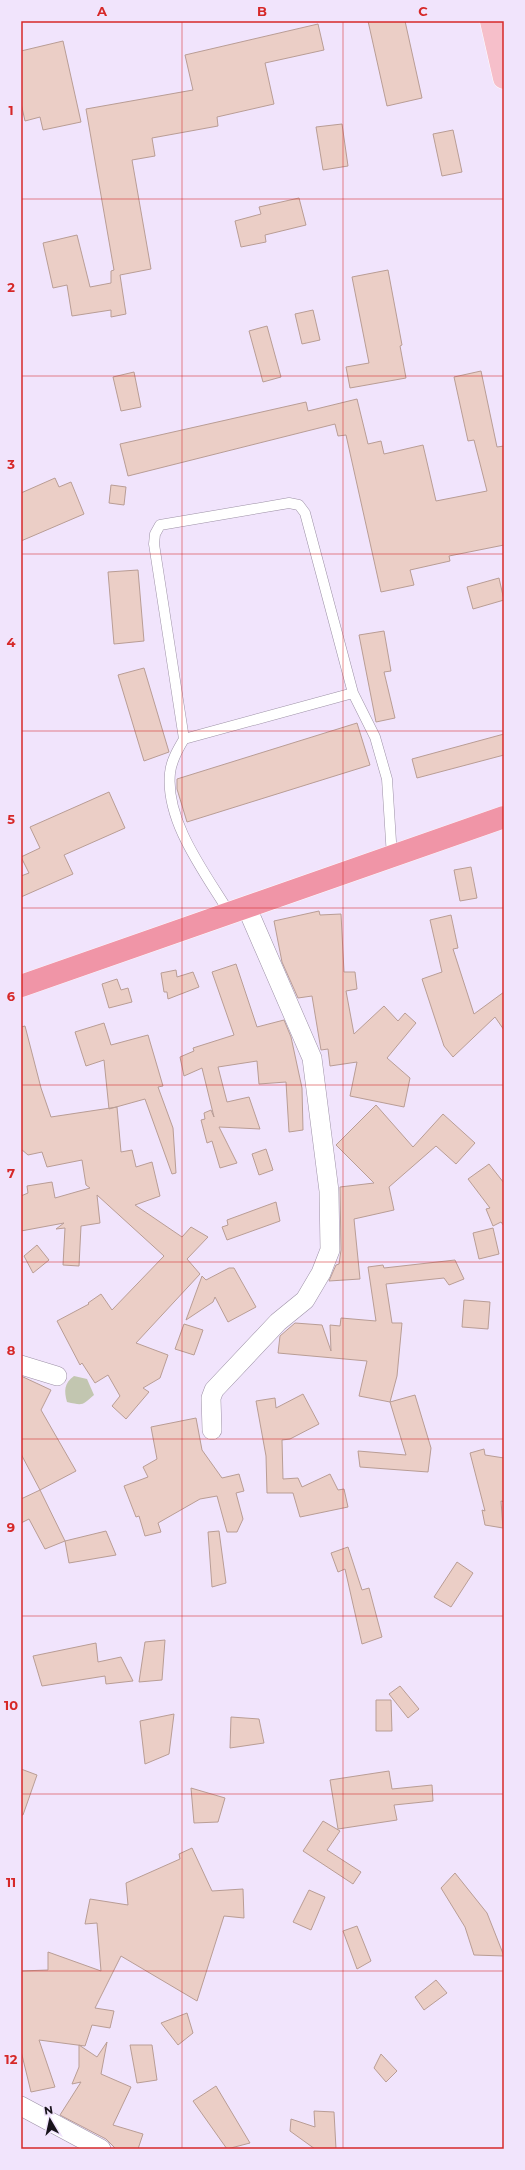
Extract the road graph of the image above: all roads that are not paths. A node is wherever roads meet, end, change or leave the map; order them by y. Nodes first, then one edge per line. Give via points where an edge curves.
1 (491, 21) edge
2 (504, 78) edge
3 (353, 693) junction
4 (184, 739) junction
5 (504, 817) edge
6 (392, 858) junction
7 (239, 911) junction
8 (21, 986) edge
9 (21, 1366) edge
10 (56, 1376) dead end
11 (212, 1430) dead end
12 (21, 2106) edge
13 (100, 2149) edge

1 - 2 main road
3 - 4 lane
3 - 4 lane via 305,512 299,505 289,503 160,525 155,534 154,544
3 - 6 lane via 375,736 387,779
4 - 7 lane via 170,771 169,792 182,833
5 - 6 highway
6 - 7 highway
7 - 8 highway
7 - 11 street via 312,1058 329,1191 330,1250 321,1273 305,1300 278,1322 214,1390 211,1398
9 - 10 street
12 - 13 street

